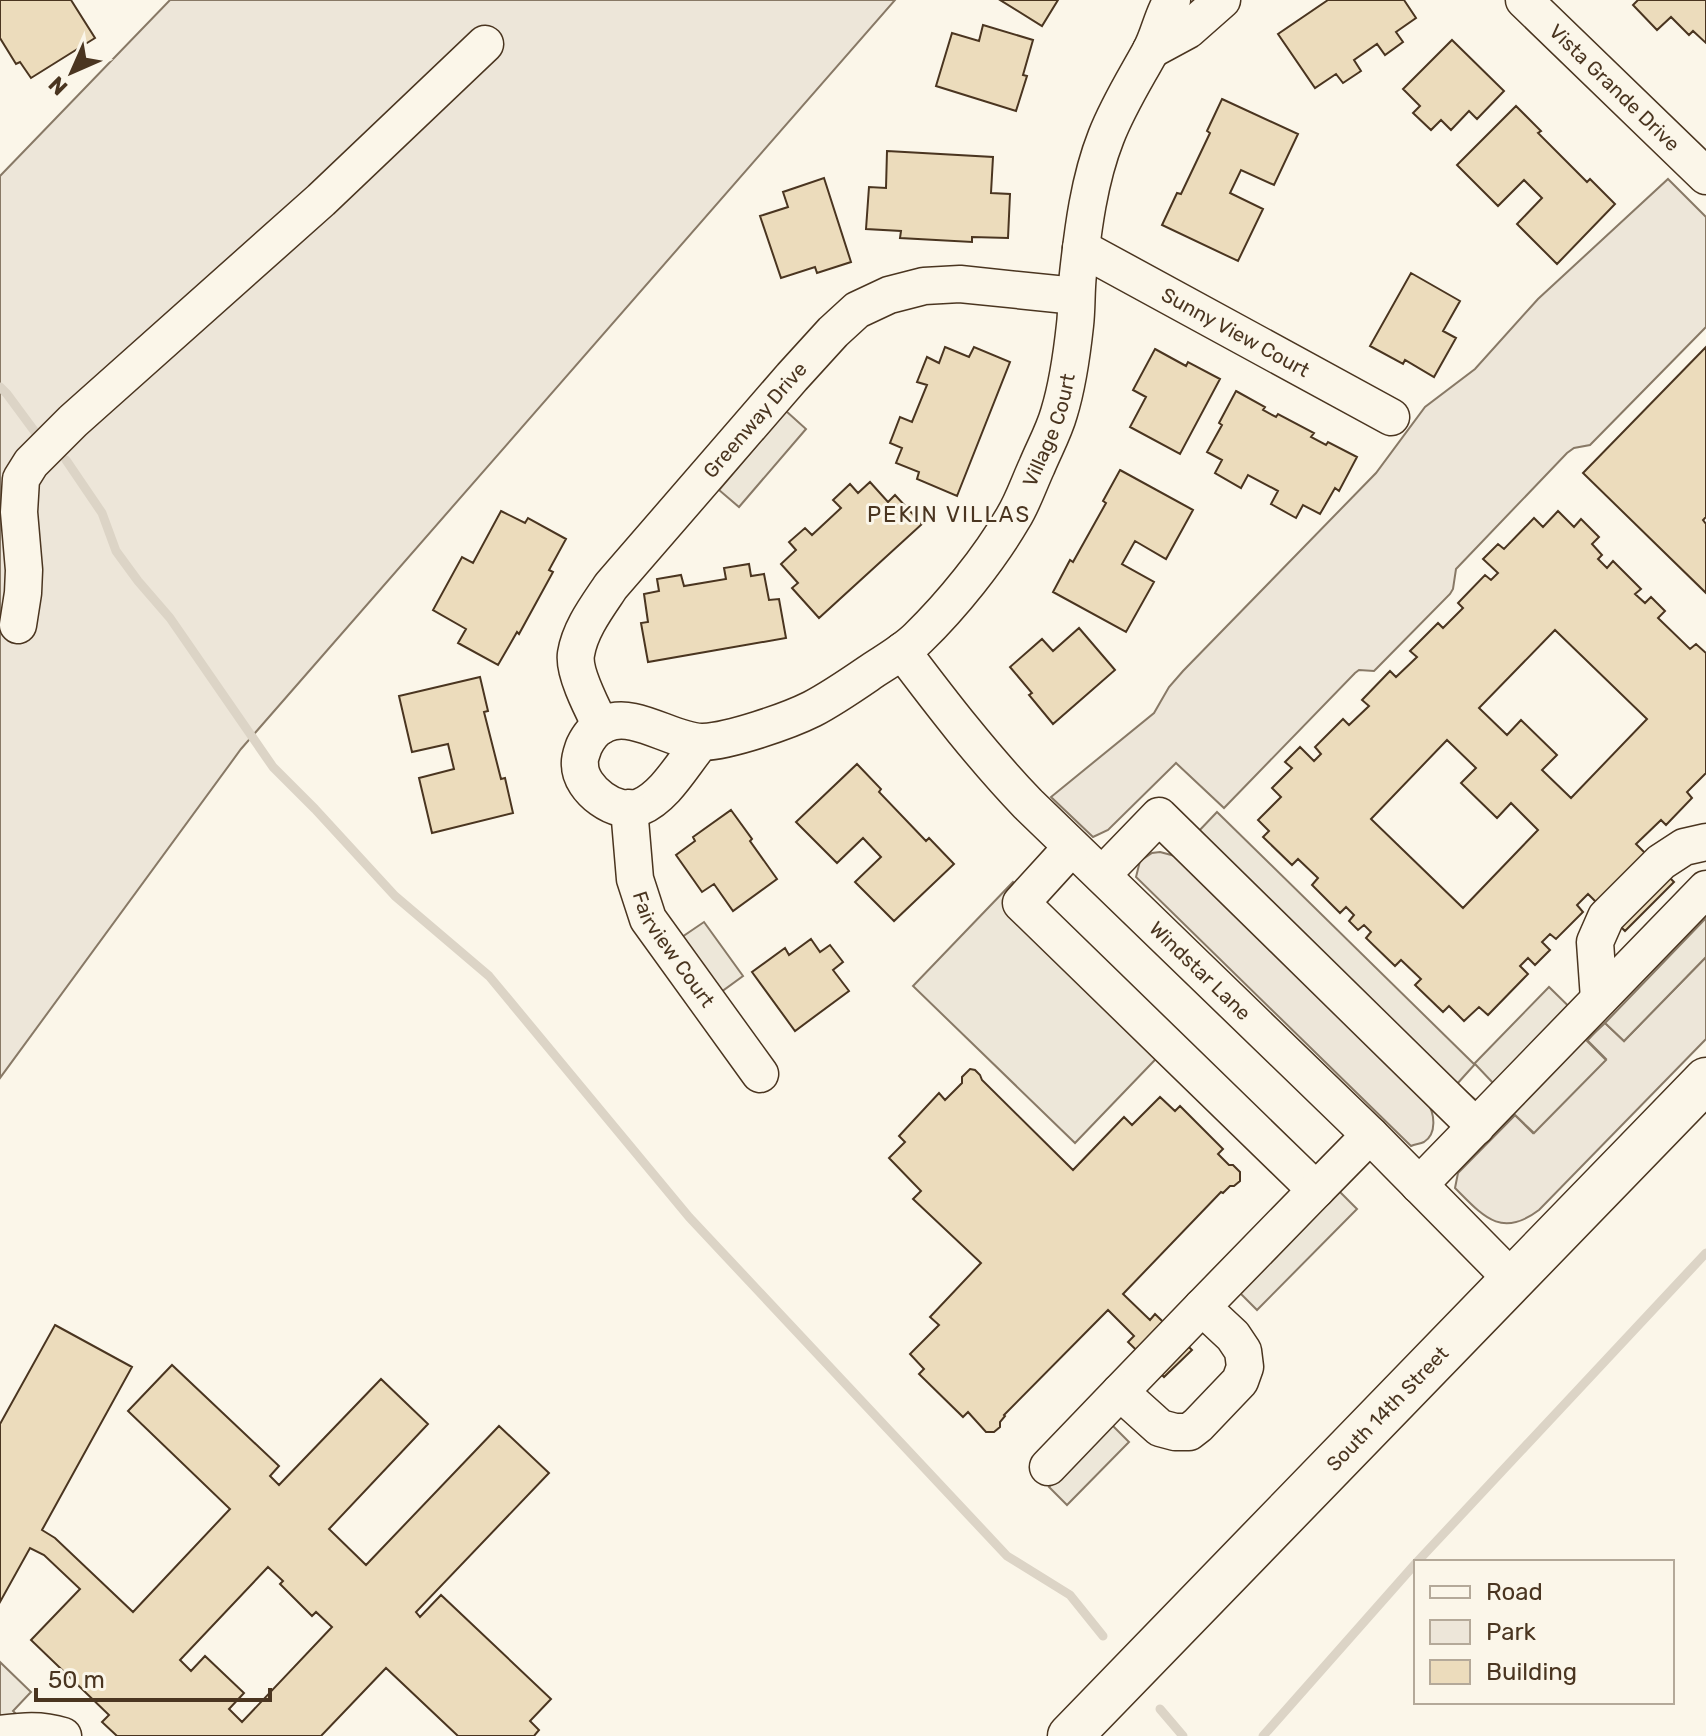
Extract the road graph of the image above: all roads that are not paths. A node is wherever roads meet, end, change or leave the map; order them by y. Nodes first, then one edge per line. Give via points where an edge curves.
1 (1172, 0) edge
2 (1222, 0) edge
3 (1524, 0) edge
4 (485, 44) dead end
5 (1151, 50) junction
6 (1706, 176) edge
7 (1081, 248) junction
8 (1076, 296) junction
9 (1391, 417) dead end
10 (15, 460) edge
11 (18, 625) dead end
12 (902, 651) junction
13 (601, 726) junction
14 (701, 742) junction
15 (629, 808) junction
16 (1706, 842) edge
17 (1072, 847) junction
18 (1102, 875) junction
19 (1706, 889) edge
20 (1599, 999) junction
21 (760, 1074) dead end
22 (1706, 1080) edge
23 (1476, 1127) junction
24 (1370, 1135) junction
25 (1419, 1185) junction
26 (1316, 1190) junction
27 (1512, 1279) junction
28 (1202, 1307) junction
29 (1120, 1392) junction
30 (1048, 1467) dead end
31 (0, 1734) edge
32 (63, 1736) edge
33 (1070, 1736) edge

1 - 5 street, Village Court
2 - 5 street via 1188,30
3 - 6 street, Vista Grande Drive
4 - 10 street via 321,200 73,421
5 - 7 street, Village Court via 1105,140
7 - 8 street, Village Court
7 - 9 street, Sunny View Court
8 - 12 street, Village Court via 1059,413 1014,517 953,601
8 - 13 street, Greenway Drive via 960,284 924,286 857,310 782,388 611,586 588,620 575,656 584,692
10 - 11 street via 21,479 24,570
12 - 14 street, Village Court via 812,709
12 - 17 street, Windstar Lane via 993,768
13 - 14 street, Village Court via 627,721
13 - 15 street via 590,733 579,767 587,785 602,799
14 - 15 street via 658,794 639,808
15 - 21 street, Fairview Court via 635,879 648,919
16 - 20 street via 1684,847 1661,862 1606,917 1595,942
17 - 18 street, Windstar Lane
17 - 26 street via 1021,903
18 - 23 street via 1159,816
18 - 24 street, Windstar Lane
19 - 20 street
20 - 23 street
22 - 27 main road, South 14th Street
23 - 25 street
24 - 25 street, Windstar Lane
24 - 26 street
25 - 27 street, Windstar Lane
26 - 28 street
27 - 33 main road, South 14th Street
28 - 29 street
28 - 29 street via 1233,1336 1245,1367 1240,1381 1198,1425 1189,1432 1160,1428
29 - 30 street
31 - 32 street via 47,1731

